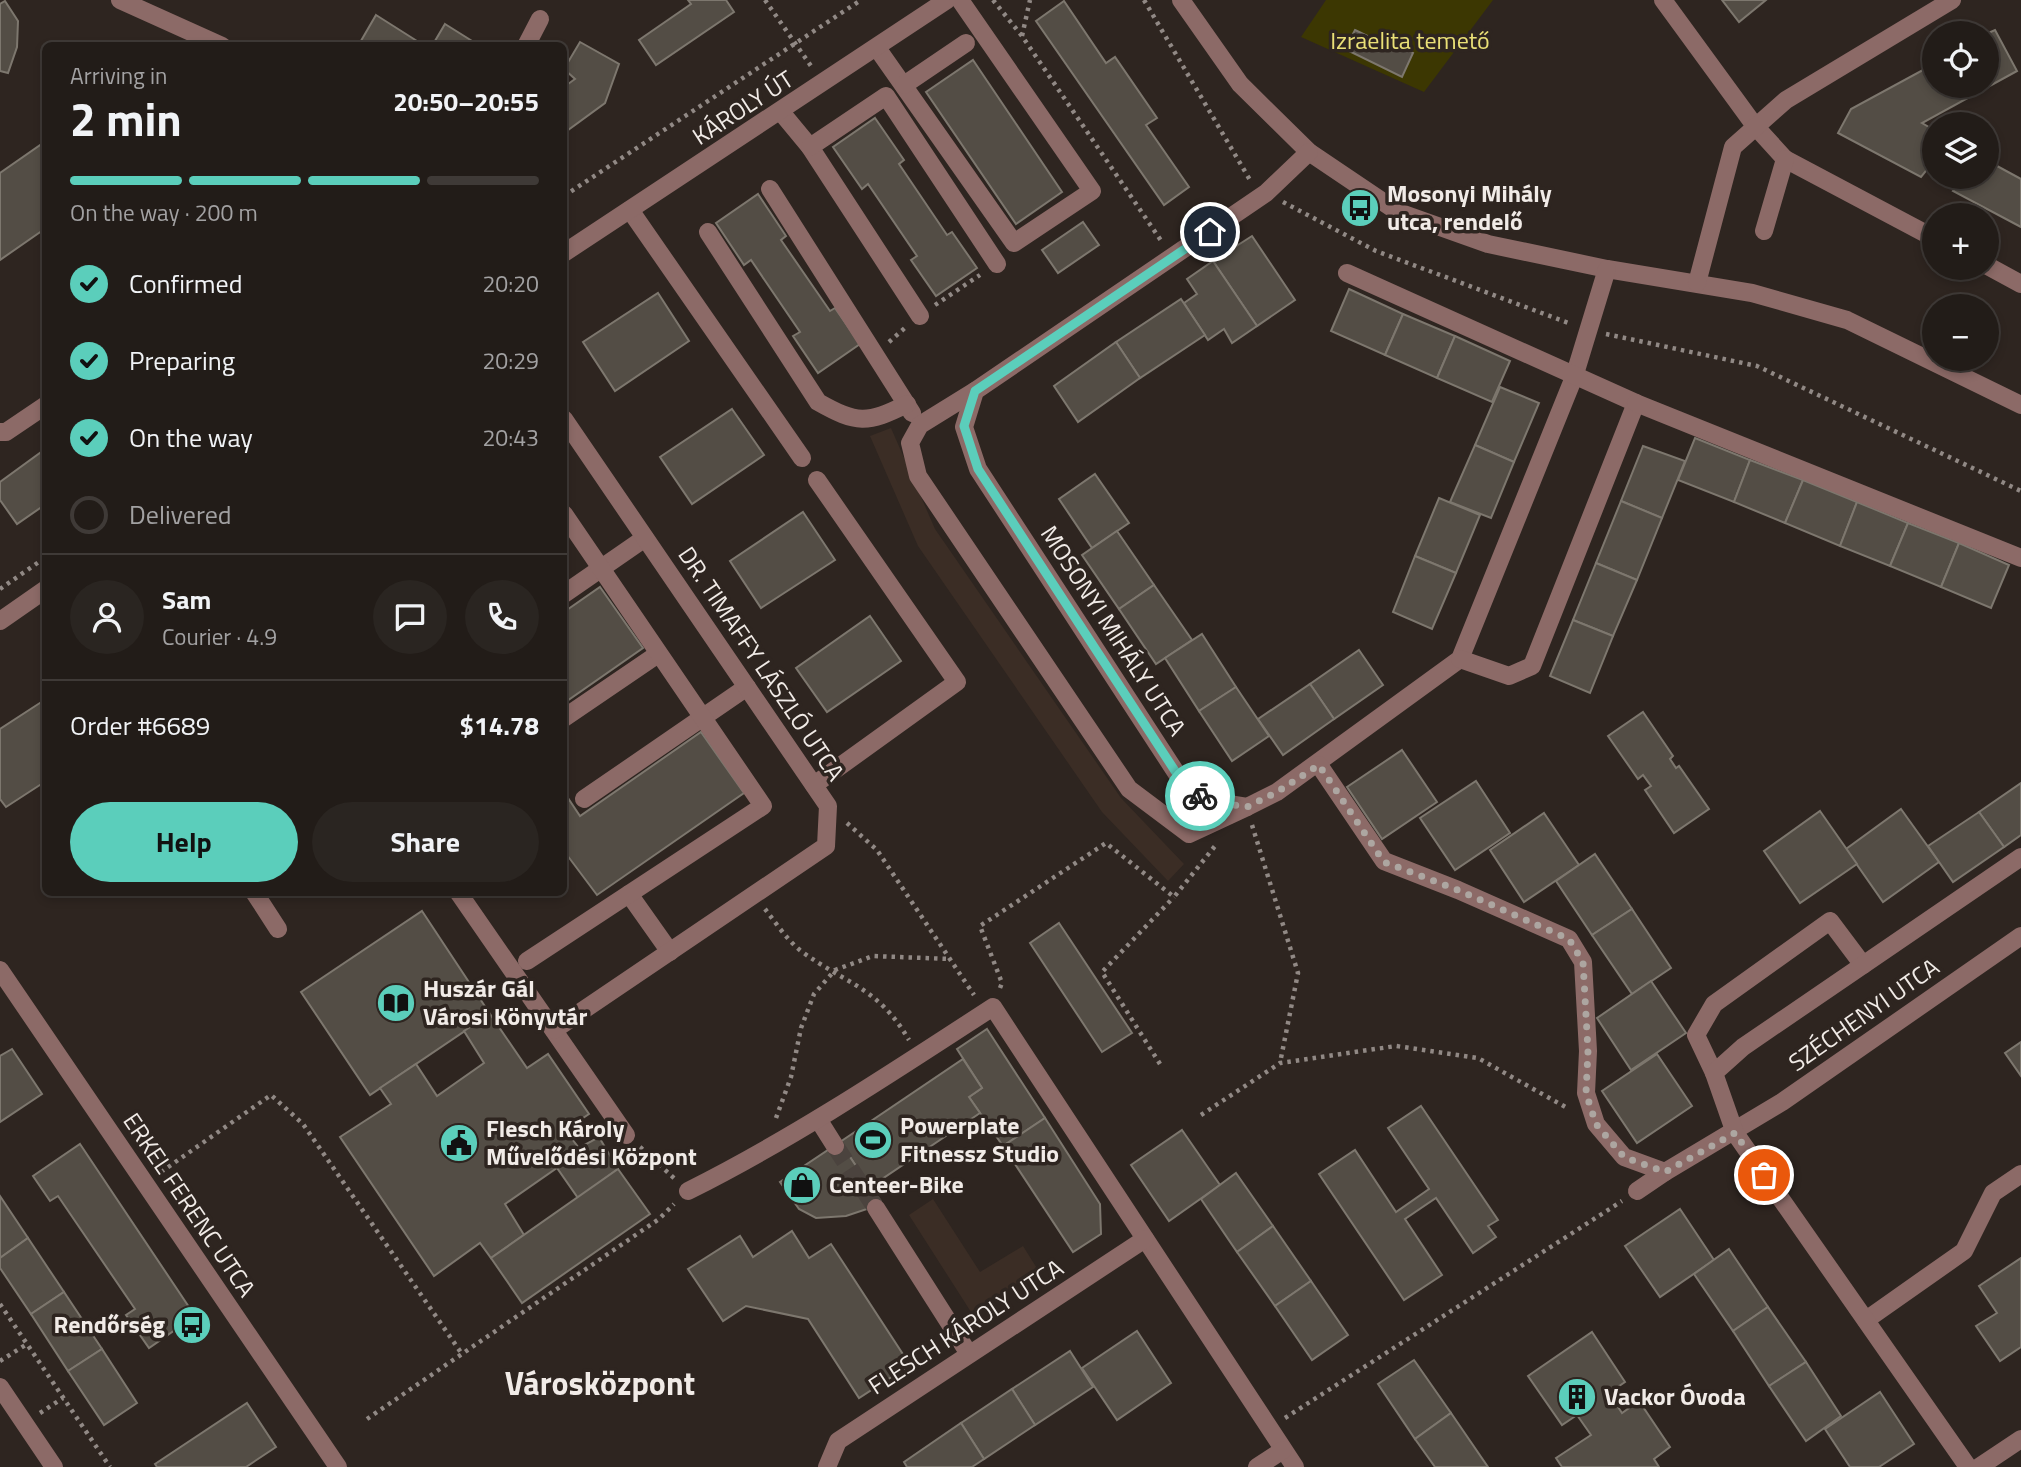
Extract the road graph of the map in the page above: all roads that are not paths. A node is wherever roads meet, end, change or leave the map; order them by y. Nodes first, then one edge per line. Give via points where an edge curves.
1 (120, 0) edge
2 (947, 0) edge
3 (960, 0) edge
4 (1181, 0) edge
5 (1663, 0) edge
6 (1952, 0) edge
7 (540, 19) dead end
8 (213, 42) edge
9 (528, 42) edge
10 (966, 43) dead end
11 (877, 48) junction
12 (904, 85) junction
13 (781, 112) junction
14 (1755, 126) junction
15 (810, 148) junction
16 (1309, 152) junction
17 (1785, 159) junction
18 (770, 189) dead end
19 (630, 210) junction
20 (1764, 231) dead end
21 (708, 232) dead end
22 (1922, 232) edge
23 (567, 251) edge
24 (997, 264) road end
25 (1607, 269) junction
26 (1999, 272) edge
27 (1348, 273) dead end
28 (1696, 283) junction
29 (2021, 284) edge
30 (920, 316) road end
31 (1573, 377) junction
32 (975, 391) junction
33 (1636, 403) junction
34 (907, 404) junction
35 (2021, 405) edge
36 (42, 408) edge
37 (567, 423) edge
38 (920, 425) junction
39 (0, 432) edge
40 (802, 458) dead end
41 (817, 480) dead end
42 (567, 518) edge
43 (645, 538) junction
44 (2021, 558) edge
45 (600, 568) junction
46 (42, 592) edge
47 (567, 592) edge
48 (0, 621) edge
49 (658, 654) junction
50 (1460, 659) junction
51 (747, 687) junction
52 (567, 717) edge
53 (702, 718) junction
54 (1319, 765) junction
55 (814, 785) junction
56 (584, 799) dead end
57 (1247, 807) junction
58 (2021, 857) edge
59 (629, 894) junction
60 (257, 896) edge
61 (461, 896) edge
62 (278, 929) dead end
63 (2021, 936) edge
64 (670, 952) junction
65 (527, 961) dead end
66 (1863, 965) junction
67 (0, 970) edge
68 (554, 1030) junction
69 (1714, 1073) junction
70 (818, 1119) junction
71 (1735, 1133) junction
72 (626, 1135) road end
73 (835, 1146) tunnel mouth
74 (1665, 1172) junction
75 (2021, 1174) edge
76 (688, 1191) road end
77 (1637, 1191) road end
78 (876, 1208) tunnel mouth
79 (1145, 1239) junction
80 (1866, 1320) junction
81 (969, 1354) junction
82 (0, 1387) edge
83 (2021, 1439) edge
84 (1283, 1450) junction
85 (54, 1467) edge
86 (338, 1467) edge
87 (827, 1467) edge
88 (1257, 1467) edge
89 (1295, 1467) edge
90 (1968, 1467) edge
91 (1979, 1467) edge

1 - 8 street
2 - 11 street, KÁROLY ÚT
3 - 12 street via 1092,191 1014,243
4 - 16 street via 1240,85
5 - 14 street
6 - 14 street via 1786,100
7 - 9 street
10 - 12 street
11 - 12 street
11 - 13 street, KÁROLY ÚT
13 - 15 street
13 - 19 street, KÁROLY ÚT
14 - 17 street
14 - 28 street via 1733,147
15 - 24 street via 886,96
15 - 30 street
16 - 25 street via 1398,212 1488,244
16 - 32 street via 1266,193
17 - 20 street
17 - 22 street
18 - 34 street
19 - 23 street, KÁROLY ÚT
19 - 40 street
21 - 34 street via 818,402 845,417 877,419
25 - 28 street
25 - 31 street
26 - 29 street
27 - 31 street
28 - 35 street via 1752,293 1847,320
31 - 33 street
31 - 50 street
32 - 38 street
32 - 57 street, MOSONYI MIHÁLY UTCA via 964,426 978,469 1177,774 1204,800
33 - 44 street
33 - 50 street via 1532,666 1509,676
34 - 38 street
36 - 39 street
37 - 43 street, DR. TIMAFFY LÁSZLÓ UTCA
38 - 57 street via 910,443 918,475 1129,789 1189,834
41 - 55 street via 957,682
42 - 45 street
43 - 45 street
43 - 51 street, DR. TIMAFFY LÁSZLÓ UTCA
45 - 47 street
45 - 49 street
46 - 48 street
49 - 52 street
49 - 53 street
50 - 54 street
51 - 53 street
51 - 55 street, DR. TIMAFFY LÁSZLÓ UTCA
53 - 56 street
53 - 59 street via 763,806
54 - 57 street
54 - 74 street via 1384,862 1569,939 1583,962 1586,1093 1596,1124 1624,1157
55 - 64 street, DR. TIMAFFY LÁSZLÓ UTCA via 828,806 825,846
58 - 66 street
59 - 64 street
59 - 65 street
60 - 62 street
61 - 68 street
63 - 71 street, SZÉCHENYI UTCA
64 - 68 street, DR. TIMAFFY LÁSZLÓ UTCA
66 - 69 street via 1743,1047
66 - 69 street via 1830,921 1714,1004 1696,1035
67 - 86 street, ERKEL FERENC UTCA
68 - 72 street
69 - 71 street
70 - 73 street
70 - 76 street
70 - 79 street via 993,1007
71 - 74 street, SZÉCHENYI UTCA
71 - 80 street
74 - 77 street, SZÉCHENYI UTCA
75 - 80 street via 1993,1193 1964,1251
78 - 81 street
79 - 81 street, FLESCH KÁROLY UTCA
79 - 84 street
80 - 90 street
81 - 87 street, FLESCH KÁROLY UTCA via 838,1441
82 - 85 street
83 - 91 street
84 - 88 street
84 - 89 street

